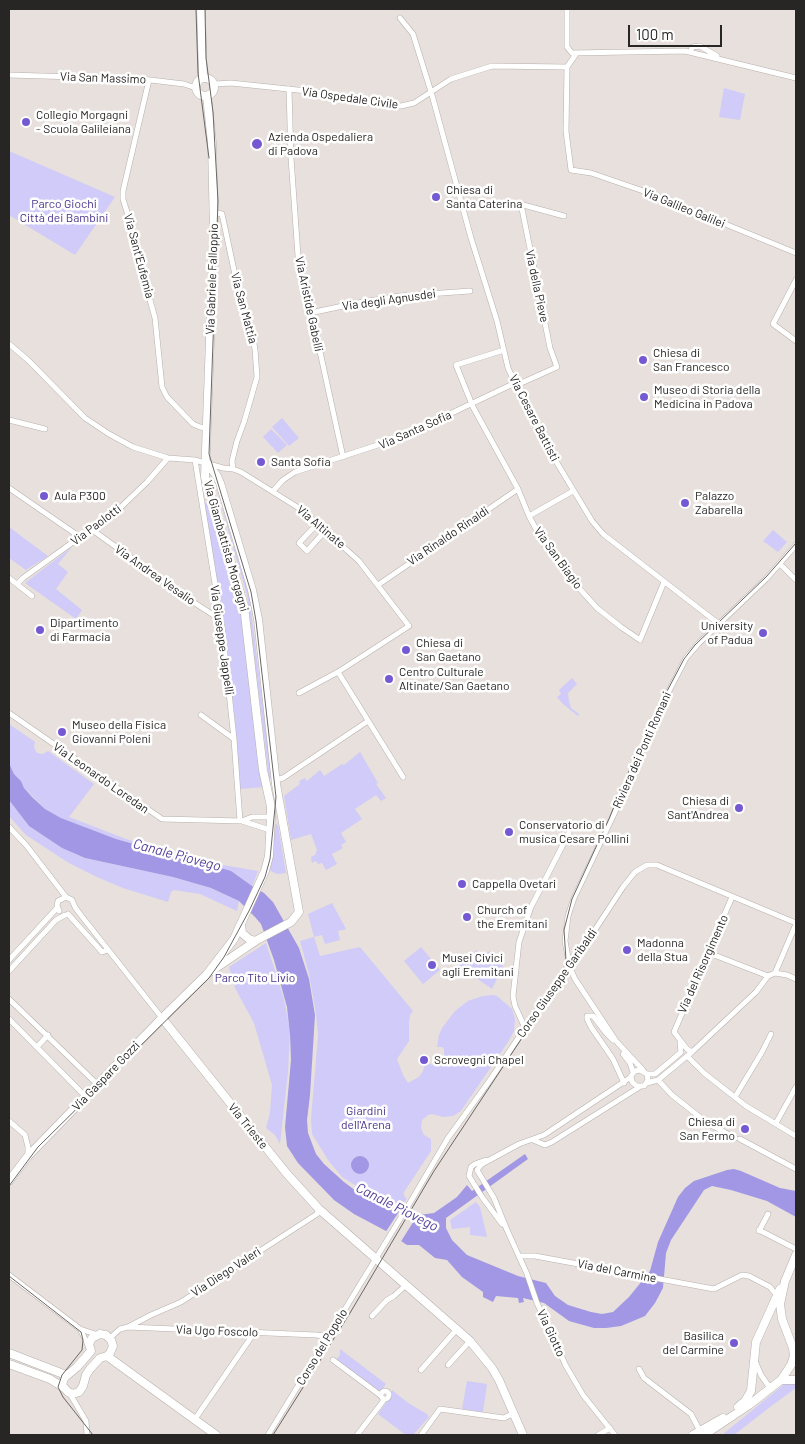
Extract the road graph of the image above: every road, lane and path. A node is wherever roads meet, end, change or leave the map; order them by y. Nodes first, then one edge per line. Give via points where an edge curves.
1 (201, 9) edge
2 (567, 9) edge
3 (400, 18) dead end
4 (576, 54) junction
5 (567, 67) junction
6 (9, 75) edge
7 (203, 78) junction
8 (796, 78) edge
9 (149, 80) junction
10 (215, 84) junction
11 (196, 88) junction
12 (289, 89) junction
13 (431, 93) junction
14 (207, 96) junction
15 (462, 204) junction
16 (521, 204) junction
17 (214, 212) junction
18 (564, 216) dead end
19 (796, 252) edge
20 (796, 280) edge
21 (470, 291) dead end
22 (310, 313) junction
23 (796, 342) edge
24 (9, 344) edge
25 (504, 350) junction
26 (557, 367) joint
27 (515, 383) junction
28 (471, 404) junction
29 (9, 420) edge
30 (206, 428) junction
31 (45, 429) dead end
32 (343, 457) junction
33 (168, 458) junction
34 (195, 460) junction
35 (207, 463) junction
36 (233, 468) junction
37 (9, 488) edge
38 (518, 489) junction
39 (273, 491) junction
40 (573, 491) junction
41 (529, 516) junction
42 (318, 523) junction
43 (91, 529) junction
44 (326, 530) junction
45 (80, 537) junction
46 (796, 545) edge
47 (780, 564) junction
48 (9, 578) edge
49 (796, 580) edge
50 (664, 582) junction
51 (17, 584) junction
52 (378, 585) junction
53 (32, 596) dead end
54 (220, 617) junction
55 (719, 624) junction
56 (338, 672) junction
57 (299, 693) dead end
58 (9, 713) edge
59 (201, 715) dead end
60 (368, 721) junction
61 (234, 739) junction
62 (403, 777) dead end
63 (276, 780) junction
64 (271, 817) junction
65 (241, 821) junction
66 (282, 821) junction
67 (9, 827) edge
68 (270, 830) junction
69 (569, 833) dead end
70 (66, 897) junction
71 (732, 897) junction
72 (75, 907) junction
73 (57, 908) junction
74 (66, 914) junction
75 (242, 922) junction
76 (291, 922) joint
77 (796, 924) edge
78 (256, 941) junction
79 (108, 950) junction
80 (709, 953) junction
81 (9, 960) edge
82 (570, 968) junction
83 (9, 971) edge
84 (775, 973) junction
85 (207, 974) junction
86 (768, 976) junction
87 (796, 979) edge
88 (9, 998) edge
89 (162, 1018) junction
90 (9, 1019) edge
91 (525, 1028) junction
92 (771, 1034) dead end
93 (48, 1035) junction
94 (680, 1040) junction
95 (616, 1041) junction
96 (37, 1047) junction
97 (690, 1054) junction
98 (645, 1072) junction
99 (632, 1075) junction
100 (658, 1080) junction
101 (624, 1083) junction
102 (647, 1083) junction
103 (98, 1085) junction
104 (641, 1086) junction
105 (796, 1086) edge
106 (86, 1097) junction
107 (735, 1098) junction
108 (9, 1121) edge
109 (776, 1123) junction
110 (796, 1136) edge
111 (532, 1140) junction
112 (28, 1156) junction
113 (491, 1159) junction
114 (796, 1169) edge
115 (9, 1181) edge
116 (319, 1209) junction
117 (768, 1214) dead end
118 (507, 1230) junction
119 (796, 1249) edge
120 (796, 1255) edge
121 (520, 1256) junction
122 (376, 1259) junction
123 (9, 1275) edge
124 (785, 1281) junction
125 (406, 1285) junction
126 (777, 1295) junction
127 (780, 1304) junction
128 (768, 1314) junction
129 (372, 1316) dead end
130 (782, 1319) junction
131 (128, 1327) junction
132 (80, 1329) junction
133 (457, 1329) junction
134 (254, 1333) junction
135 (98, 1335) junction
136 (110, 1338) junction
137 (328, 1338) junction
138 (470, 1341) junction
139 (90, 1349) junction
140 (9, 1353) edge
141 (795, 1356) edge
142 (104, 1357) junction
143 (754, 1358) junction
144 (333, 1360) dead end
145 (9, 1364) edge
146 (448, 1365) dead end
147 (639, 1369) dead end
148 (421, 1370) dead end
149 (69, 1374) junction
150 (781, 1380) junction
151 (796, 1380) edge
152 (770, 1388) junction
153 (67, 1391) junction
154 (514, 1413) junction
155 (195, 1419) junction
156 (610, 1428) junction
157 (700, 1434) edge
158 (87, 1435) edge
159 (216, 1435) edge
160 (268, 1435) edge
161 (357, 1435) edge
162 (421, 1435) edge
163 (523, 1435) edge
164 (598, 1435) edge
165 (615, 1435) edge

1 - 7 street
2 - 4 street via 568,50
3 - 13 street, Via Cesare Battisti via 413,34
4 - 5 street
4 - 8 street via 685,51
5 - 13 street, Via Ospedale Civile via 492,66 451,79
5 - 19 street, Via Galileo Galilei via 566,131 571,170 591,173 652,194
6 - 9 street, Via San Massimo
7 - 10 street via 211,79
7 - 11 street
9 - 11 street, Via San Massimo
9 - 30 street, Via Sant'Eufemia via 123,199 155,318 162,387 167,397 193,424
10 - 12 street, Via Ospedale Civile
10 - 14 street via 213,92
11 - 14 street via 201,95
12 - 13 street, Via Ospedale Civile via 401,106
12 - 22 street, Via Aristide Gabelli via 298,256
13 - 15 street, Via Cesare Battisti
14 - 17 street, Via Gabriele Falloppio
15 - 16 street
15 - 25 street, Via Cesare Battisti
16 - 18 street
16 - 26 street, Via della Pieve via 550,348
17 - 30 street, Via Gabriele Falloppio
17 - 36 street, Via San Mattia via 222,214 255,349 257,377 237,441
20 - 23 street via 774,324
21 - 22 street, Via degli Agnusdei via 400,296
22 - 32 street, Via Aristide Gabelli
24 - 33 street, Via Altinate via 84,418 133,447
25 - 27 street, Via Cesare Battisti
25 - 28 street, Via San Biagio via 456,365
26 - 27 street, Via Santa Sofia
27 - 28 street, Via Santa Sofia
27 - 40 street, Via Cesare Battisti
28 - 32 street, Via Santa Sofia via 399,438
28 - 38 street, Via San Biagio
29 - 31 street
30 - 35 street, Via Gabriele Falloppio
32 - 39 street, Via Santa Sofia via 295,472
33 - 34 street, Via Altinate
33 - 43 street, Via Paolotti via 133,496
34 - 35 street, Via Altinate
34 - 54 street, Via Giuseppe Jappelli
35 - 36 street, Via Altinate
35 - 63 street, Via Giambattista Morgagni via 217,476 252,590
35 - 64 street, Via Giambattista Morgagni via 205,476 244,606
36 - 39 street, Via Altinate
37 - 45 street
38 - 41 street, Via San Biagio
38 - 52 street, Via Rinaldo Rinaldi
39 - 42 street, Via Altinate
40 - 41 street
40 - 50 street, Via Cesare Battisti via 603,534
41 - 50 street, Via San Biagio via 544,544 578,588 606,616 640,640
42 - 44 street, Via Altinate
42 - 44 street via 299,544 307,551
43 - 45 street, Via Paolotti
43 - 54 street, Via Andrea Vesalio via 187,598
44 - 52 street, Via Altinate
45 - 51 street, Via Paolotti
46 - 47 street, Riviera dei Ponti Romani
47 - 49 street
47 - 55 street, Riviera dei Ponti Romani
48 - 51 street
50 - 55 street, Via Cesare Battisti
51 - 53 street
52 - 56 street, Via Altinate via 408,626
54 - 61 street, Via Giuseppe Jappelli
55 - 82 street, Riviera dei Ponti Romani via 692,650 673,681 574,898 565,932
56 - 57 street
56 - 60 street
58 - 65 street, Via Leonardo Loredan via 155,816 162,819
59 - 61 street
60 - 62 street
60 - 63 street
61 - 65 street, Via Giuseppe Jappelli
63 - 66 street, Via Giambattista Morgagni
64 - 65 street via 252,817
64 - 66 street
64 - 68 street, Via Giambattista Morgagni
65 - 68 street
66 - 76 street, Via Giambattista Morgagni via 299,912
67 - 70 street, Via Trieste
68 - 75 street, Via Giambattista Morgagni via 267,864
69 - 91 street via 531,907 519,942 513,996 514,1006
70 - 72 street, Via Trieste
70 - 73 street via 58,901
71 - 77 street
71 - 80 street, Via del Risorgimento
71 - 82 street, Corso Giuseppe Garibaldi via 661,866 643,866 625,885
72 - 74 street
72 - 79 street, Via Trieste
73 - 74 street, Via Trieste
73 - 81 street
74 - 79 street, Via Trieste via 102,952
74 - 83 street
75 - 78 street via 242,933
75 - 85 street, Via Gaspare Gozzi via 230,945
76 - 78 street, Via Gaspare Gozzi
77 - 84 street
78 - 85 street, Via Gaspare Gozzi
79 - 89 street, Via Trieste
80 - 86 street
80 - 94 street, Via del Risorgimento via 674,1032
82 - 91 street, Corso Giuseppe Garibaldi
82 - 95 street
84 - 86 street
84 - 87 street
85 - 89 street, Via Gaspare Gozzi
86 - 97 street via 756,992
88 - 93 street
89 - 103 street, Via Gaspare Gozzi
89 - 116 street, Via Trieste via 281,1168
90 - 96 street
91 - 122 street, Corso Giuseppe Garibaldi via 448,1138
92 - 107 street
93 - 96 street
93 - 103 street
94 - 97 street
94 - 98 street via 681,1052 655,1074
95 - 98 street
95 - 99 street via 630,1063
95 - 101 street via 593,1016 587,1016
96 - 106 street
97 - 100 street
97 - 107 street via 704,1073
98 - 99 street via 638,1070
98 - 102 street
99 - 101 street
99 - 104 street via 634,1084
100 - 102 street
100 - 114 street via 699,1116
101 - 111 street
102 - 104 street
103 - 106 street, Via Gaspare Gozzi
104 - 111 street via 552,1142 545,1144
105 - 109 street
106 - 112 street, Via Gaspare Gozzi
107 - 109 street
108 - 112 street via 25,1135
109 - 110 street
111 - 113 street
112 - 115 street, Via Gaspare Gozzi
113 - 118 street, Via Giotto via 477,1170 494,1198
113 - 118 street, Via Giotto via 471,1167 469,1176
116 - 122 street, Via Trieste
116 - 131 street, Via Diego Valeri via 181,1302
117 - 119 street via 759,1231
118 - 121 street, Via Giotto
120 - 124 street
121 - 126 street, Via del Carmine via 535,1256 715,1289 749,1276 770,1287
121 - 156 street, Via Giotto via 566,1366
122 - 125 street, Via Trieste
122 - 137 street, Corso del Popolo
123 - 132 street
124 - 126 street
124 - 127 street
125 - 129 street
125 - 133 street, Via Trieste
126 - 127 street
126 - 128 street
127 - 130 street
128 - 130 street
128 - 143 street via 756,1342
130 - 141 street
131 - 134 street, Via Ugo Foscolo
131 - 136 street
132 - 135 street
132 - 139 street
133 - 138 street, Via Trieste
133 - 148 street
134 - 137 street, Via Ugo Foscolo
134 - 155 street
135 - 136 street
135 - 139 street via 92,1338
136 - 142 street via 113,1346
137 - 160 street, Corso del Popolo
138 - 146 street
138 - 154 street, Via Trieste via 495,1373
139 - 149 street
140 - 149 street
141 - 150 street
142 - 153 street via 90,1369 79,1392
142 - 155 street
143 - 152 street
143 - 157 street via 753,1383 745,1401
144 - 161 street via 382,1398
145 - 153 street via 50,1378
147 - 157 street via 644,1378 691,1414
149 - 153 street via 62,1381
150 - 151 street
150 - 152 street
152 - 157 street
153 - 158 street via 86,1421
154 - 162 street via 504,1418 440,1409
154 - 163 street, Via Trieste
155 - 159 street
156 - 164 street
156 - 165 street, Via Giotto

